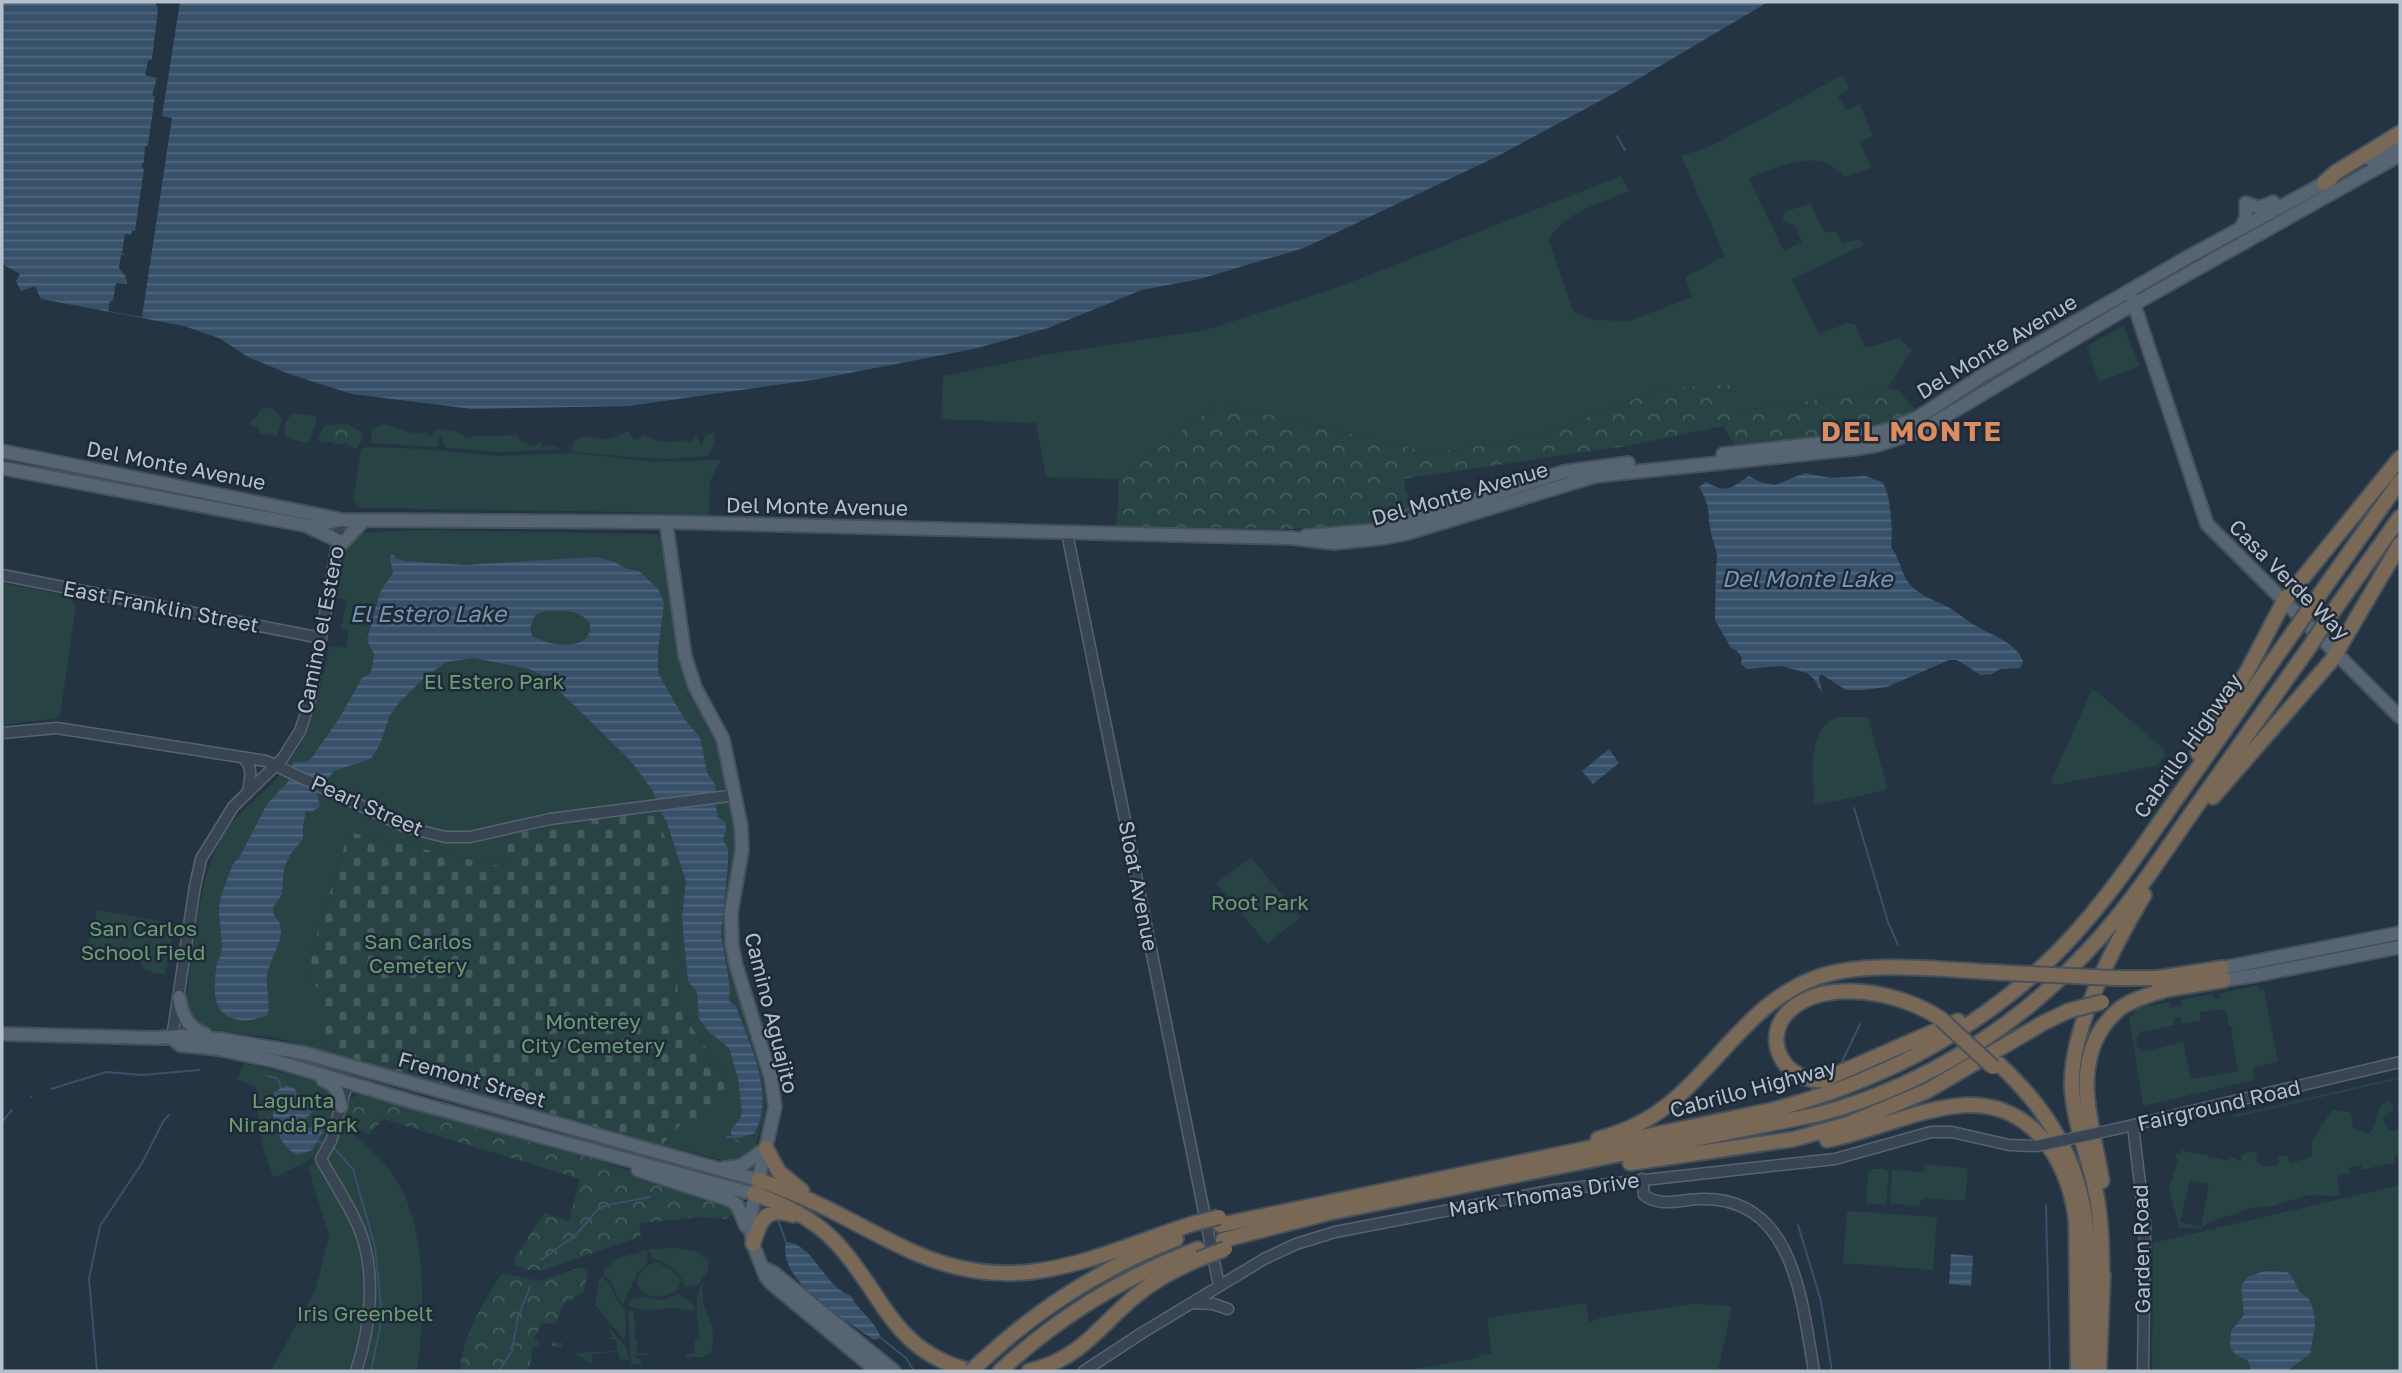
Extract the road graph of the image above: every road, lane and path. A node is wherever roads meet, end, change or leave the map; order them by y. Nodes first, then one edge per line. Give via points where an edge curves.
1 (2400, 136) edge
2 (2400, 155) edge
3 (2324, 183) joint
4 (2309, 191) junction
5 (2261, 217) junction
6 (2241, 228) junction
7 (2201, 268) junction
8 (2130, 292) junction
9 (2134, 305) junction
10 (2, 451) edge
11 (2400, 458) edge
12 (2, 468) edge
13 (2400, 481) edge
14 (2400, 517) edge
15 (341, 520) junction
16 (364, 520) junction
17 (666, 522) junction
18 (309, 526) junction
19 (1067, 533) junction
20 (1292, 538) junction
21 (338, 544) junction
22 (2400, 544) edge
23 (2, 575) edge
24 (2284, 601) junction
25 (321, 638) junction
26 (2336, 653) junction
27 (2400, 717) edge
28 (2, 733) edge
29 (242, 757) junction
30 (276, 765) junction
31 (248, 792) junction
32 (736, 794) junction
33 (2148, 839) junction
34 (2165, 851) junction
35 (2400, 933) edge
36 (2400, 947) edge
37 (2223, 974) junction
38 (2020, 986) junction
39 (2165, 990) junction
40 (179, 997) junction
41 (1944, 1018) junction
42 (2, 1034) edge
43 (172, 1038) junction
44 (219, 1039) junction
45 (1726, 1046) junction
46 (335, 1061) junction
47 (2400, 1062) edge
48 (1996, 1065) junction
49 (367, 1070) junction
50 (312, 1071) junction
51 (348, 1081) junction
52 (341, 1107) junction
53 (2133, 1126) junction
54 (1773, 1142) junction
55 (2037, 1146) joint
56 (766, 1147) junction
57 (582, 1148) junction
58 (716, 1168) junction
59 (1492, 1170) junction
60 (1541, 1170) junction
61 (1642, 1179) junction
62 (756, 1187) junction
63 (819, 1205) junction
64 (2076, 1222) junction
65 (814, 1223) junction
66 (1193, 1228) junction
67 (1219, 1243) junction
68 (752, 1244) junction
69 (1204, 1257) junction
70 (764, 1268) junction
71 (1244, 1271) junction
72 (2102, 1284) junction
73 (1219, 1286) junction
74 (1189, 1304) junction
75 (1227, 1309) dead end
76 (356, 1371) edge
77 (877, 1371) edge
78 (894, 1371) edge
79 (971, 1371) edge
80 (1000, 1371) edge
81 (1029, 1371) edge
82 (1084, 1371) edge
83 (1814, 1371) edge
84 (2078, 1371) edge
85 (2090, 1371) edge
86 (2099, 1371) edge
87 (2143, 1371) edge

1 - 3 highway via 2352,161
2 - 7 main road, Del Monte Avenue
3 - 4 main road, Del Monte Avenue
4 - 5 main road, Del Monte Avenue
4 - 6 main road via 2286,195 2259,208 2246,203
5 - 6 main road, Del Monte Avenue
5 - 7 main road via 2249,230 2208,253
6 - 8 main road, Del Monte Avenue
7 - 9 main road, Del Monte Avenue
8 - 9 main road, Casa Verde Way
8 - 20 main road, Del Monte Avenue via 1917,418 1889,429 1845,441 1583,468 1381,530
9 - 20 main road, Del Monte Avenue via 1922,430 1878,445 1595,476 1383,538 1334,544
9 - 24 main road, Casa Verde Way via 2207,524
10 - 15 main road, Del Monte Avenue
11 - 24 highway
12 - 18 main road, Del Monte Avenue
13 - 33 highway, Cabrillo Highway, bridge
14 - 34 highway, Cabrillo Highway, bridge
15 - 16 main road, Del Monte Avenue
15 - 18 main road, Del Monte Avenue
15 - 21 street, Camino el Estero
16 - 17 main road, Del Monte Avenue
16 - 21 main road
17 - 19 main road, Del Monte Avenue
17 - 32 main road, Camino Aguajito via 689,671 723,739
18 - 21 main road
19 - 20 main road, Del Monte Avenue
19 - 67 street, Sloat Avenue
21 - 25 street, Camino el Estero
22 - 26 highway
23 - 25 street, East Franklin Street
24 - 26 main road, Casa Verde Way
24 - 33 highway
25 - 30 street, Camino el Estero via 307,713
26 - 27 main road, Casa Verde Way
26 - 34 highway
28 - 29 street, Pearl Street via 57,728
29 - 30 street, Pearl Street
29 - 31 street via 251,770
30 - 31 street, Camino el Estero
30 - 32 street, Pearl Street via 406,827 445,837
31 - 40 street, Camino el Estero via 233,807 201,859
32 - 56 main road, Camino Aguajito via 743,841 731,936 772,1087 774,1116
33 - 38 highway, Cabrillo Highway via 2090,916
34 - 60 highway, Cabrillo Highway via 2106,930 2052,986 1986,1038 1913,1080 1819,1114
34 - 72 highway via 2115,948 2074,1053 2073,1100 2099,1207
35 - 37 main road
36 - 37 main road
37 - 39 highway
37 - 45 highway, bridge via 2113,978 1857,968 1797,986 1769,1003
38 - 41 highway via 1944,1028 1830,1078 1816,1081 1797,1076 1783,1063 1777,1048 1777,1029 1787,1012 1827,994 1885,995
38 - 59 highway, Cabrillo Highway via 1928,1049 1826,1094 1758,1114
39 - 54 highway, bridge via 2068,1011 1902,1104 1835,1129
39 - 72 highway via 2119,1009 2102,1030 2089,1060 2087,1095 2104,1200
40 - 43 street, Camino el Estero
40 - 44 main road via 192,1028
41 - 45 highway via 1921,1000 1894,990 1832,987 1773,1008
41 - 48 highway
42 - 43 main road, Fremont Street
43 - 44 main road, Fremont Street
43 - 50 main road, Fremont Street via 180,1045 243,1053
44 - 46 main road, Fremont Street
45 - 59 highway via 1682,1092 1643,1122
46 - 49 main road, Fremont Street
46 - 51 main road
47 - 53 street, Fairground Road
48 - 64 highway via 2052,1137 2071,1182
48 - 85 highway via 2033,1098 2050,1121 2080,1186 2087,1230
49 - 51 main road
49 - 58 main road, Fremont Street
50 - 51 main road, Fremont Street
50 - 52 main road via 334,1085
51 - 52 street
51 - 57 main road, Fremont Street
52 - 76 street via 321,1159 365,1246 368,1328
53 - 55 street, Fairground Road, bridge
53 - 87 street, Garden Road via 2145,1226
54 - 60 highway via 1599,1167
54 - 64 highway via 1840,1137 1948,1107 1997,1109 2027,1124 2050,1146 2065,1176
55 - 61 street, Mark Thomas Drive via 1931,1132 1818,1162
56 - 58 main road via 741,1166
56 - 62 main road, Camino Aguajito
56 - 63 highway via 783,1177
57 - 62 main road, Fremont Street
57 - 68 main road via 730,1200 740,1209
58 - 62 main road, Fremont Street
59 - 66 highway, Cabrillo Highway
60 - 67 highway, Cabrillo Highway via 1307,1217
61 - 71 street, Mark Thomas Drive via 1540,1192 1335,1231 1289,1247
61 - 83 street via 1649,1200 1722,1200 1767,1224 1788,1255
62 - 63 highway via 787,1189
62 - 65 highway
62 - 68 main road, Camino Aguajito via 749,1223
63 - 66 highway via 935,1261 1005,1273 1075,1265
64 - 84 highway
65 - 68 highway via 787,1213 771,1213 760,1223
65 - 79 highway via 845,1252 907,1337 935,1358
66 - 79 highway, Cabrillo Highway, bridge via 1074,1289
67 - 69 highway, Cabrillo Highway, bridge
68 - 70 main road, Camino Aguajito
69 - 71 street via 1228,1272
69 - 73 street
69 - 80 highway via 1147,1271 1098,1297
69 - 81 highway via 1142,1290 1076,1351
70 - 77 main road, Camino Aguajito via 775,1287
70 - 78 main road
71 - 73 street, Mark Thomas Drive
72 - 86 highway
73 - 74 street, Mark Thomas Drive
74 - 75 street
74 - 82 street, Mark Thomas Drive

